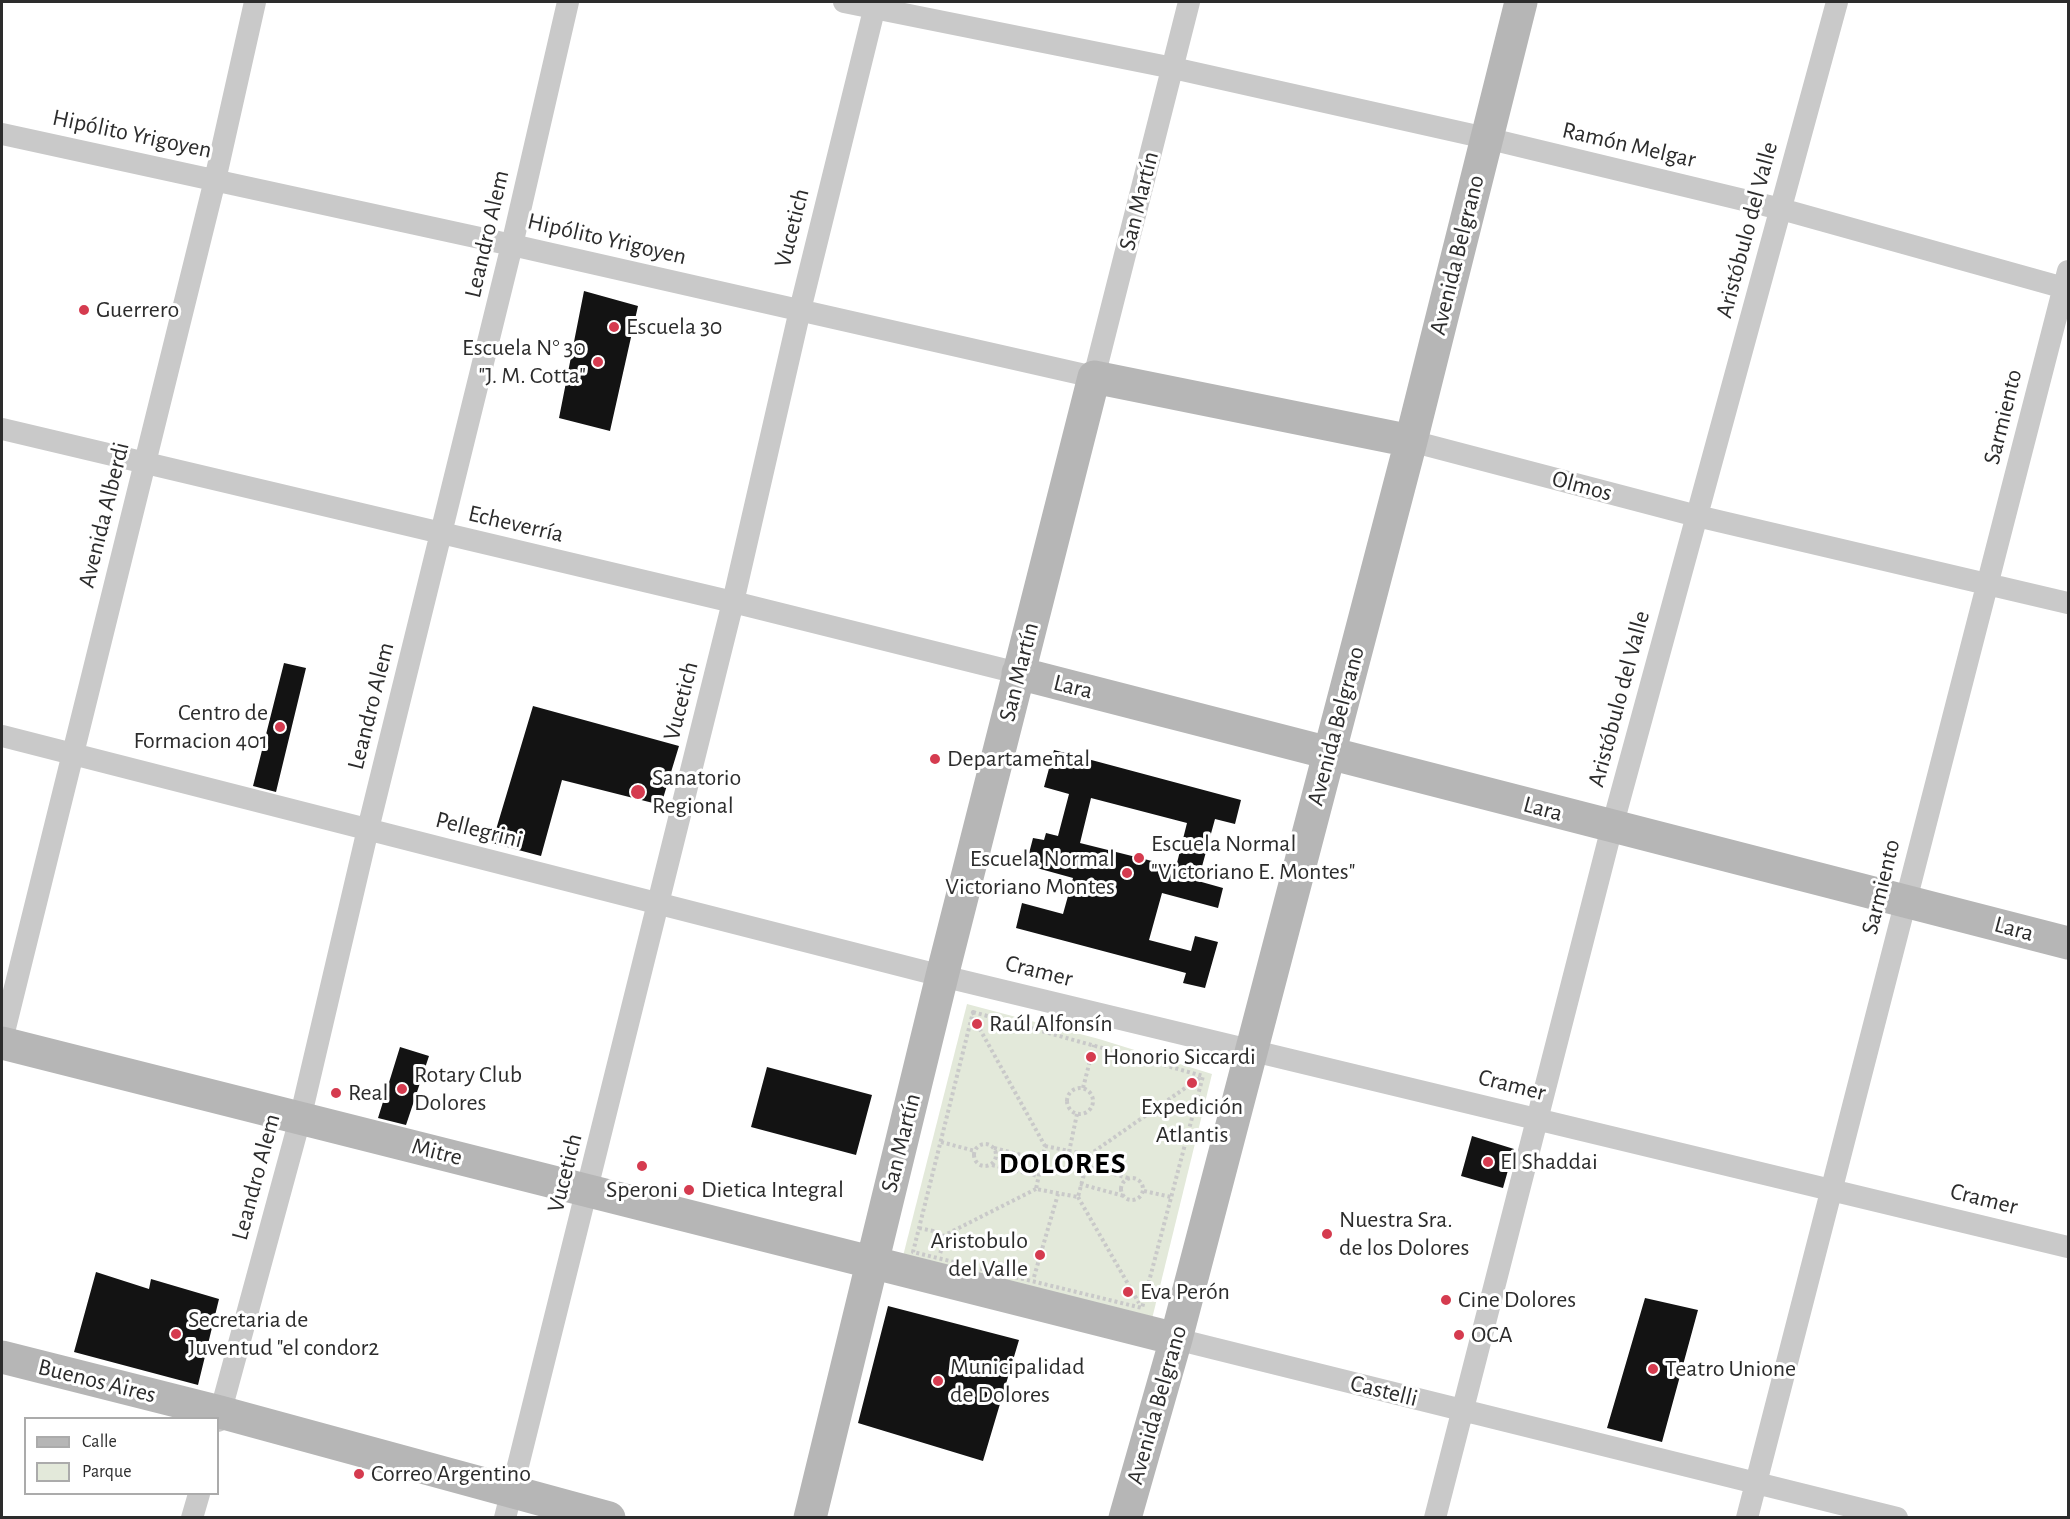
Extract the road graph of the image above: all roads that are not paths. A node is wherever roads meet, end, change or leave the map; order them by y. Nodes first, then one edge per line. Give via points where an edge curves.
1 (255, 2) edge
2 (568, 2) edge
3 (844, 2) edge
4 (1189, 2) edge
5 (1521, 2) edge
6 (1837, 2) edge
7 (875, 4) edge
8 (1173, 68) junction
9 (2, 134) edge
10 (1486, 138) junction
11 (215, 180) junction
12 (1781, 209) junction
13 (512, 245) junction
14 (2067, 282) edge
15 (800, 310) junction
16 (1094, 378) junction
17 (2, 429) edge
18 (1411, 441) junction
19 (144, 463) junction
20 (1697, 516) junction
21 (442, 534) junction
22 (1987, 586) junction
23 (733, 602) junction
24 (2068, 603) edge
25 (1018, 673) junction
26 (2, 736) edge
27 (1329, 752) junction
28 (72, 754) junction
29 (1612, 828) junction
30 (368, 830) junction
31 (1906, 901) junction
32 (658, 903) junction
33 (2068, 943) edge
34 (942, 975) junction
35 (2, 1041) edge
36 (1251, 1050) junction
37 (300, 1119) junction
38 (1538, 1119) junction
39 (589, 1190) junction
40 (1831, 1190) junction
41 (2068, 1247) edge
42 (872, 1264) junction
43 (1176, 1339) junction
44 (2, 1357) edge
45 (1463, 1410) junction
46 (219, 1416) edge
47 (1756, 1482) junction
48 (199, 1495) edge
49 (509, 1505) edge
50 (192, 1518) edge
51 (609, 1518) edge
52 (810, 1518) edge
53 (1125, 1518) edge
54 (1435, 1518) edge
55 (1747, 1518) edge
56 (1897, 1518) edge

1 - 11 street, Avenida Alberdi
2 - 13 street, Leandro Alem
3 - 7 street, Ramón Melgar
4 - 8 street, San Martín
5 - 10 main road, Avenida Belgrano
6 - 12 street, Aristóbulo del Valle
7 - 8 street, Ramón Melgar
7 - 15 street, Vucetich
8 - 10 street, Ramón Melgar
8 - 16 street, San Martín
9 - 11 street, Hipólito Yrigoyen
10 - 12 street, Ramón Melgar
10 - 18 main road, Avenida Belgrano
11 - 13 street, Hipólito Yrigoyen
11 - 19 street, Avenida Alberdi
12 - 14 street, Ramón Melgar
12 - 20 street, Aristóbulo del Valle
13 - 15 street, Hipólito Yrigoyen
13 - 21 street, Leandro Alem
14 - 22 street, Sarmiento
15 - 16 street, Hipólito Yrigoyen
15 - 23 street, Vucetich
16 - 18 main road, Olmos
16 - 25 main road, San Martín
17 - 19 street, Echeverría
18 - 20 street, Olmos
18 - 27 main road, Avenida Belgrano
19 - 21 street, Echeverría
19 - 28 street, Avenida Alberdi
20 - 22 street, Olmos
20 - 29 street, Aristóbulo del Valle
21 - 23 street, Echeverría
21 - 30 street, Leandro Alem
22 - 24 street, Olmos
22 - 31 street, Sarmiento
23 - 25 street, Echeverría
23 - 32 street, Vucetich
25 - 27 main road, Lara
25 - 34 main road, San Martín
26 - 28 street, Pellegrini
27 - 29 main road, Lara
27 - 36 main road, Avenida Belgrano
28 - 30 street, Pellegrini
28 - 35 street, Avenida Alberdi
29 - 31 main road, Lara
29 - 38 street, Aristóbulo del Valle
30 - 32 street, Pellegrini
30 - 37 street, Leandro Alem
31 - 33 main road, Lara
31 - 40 street, Sarmiento
32 - 34 street, Pellegrini
32 - 39 street, Vucetich
34 - 36 street, Cramer
34 - 42 main road, San Martín
35 - 37 main road, Mitre
36 - 38 street, Cramer
36 - 43 main road, Avenida Belgrano
37 - 39 main road, Mitre
37 - 46 street, Leandro Alem
38 - 40 street, Cramer
38 - 45 street, Aristóbulo del Valle
39 - 42 main road, Mitre
39 - 49 street, Vucetich
40 - 41 street, Cramer
40 - 47 street, Sarmiento
42 - 43 main road, Castelli
42 - 52 main road, San Martín
43 - 45 street, Castelli
43 - 53 main road, Avenida Belgrano
44 - 46 main road, Buenos Aires
45 - 47 street, Castelli
45 - 54 street, Aristóbulo del Valle
46 - 49 main road, Buenos Aires
47 - 55 street, Sarmiento
47 - 56 street, Castelli
48 - 50 street
49 - 51 main road, Buenos Aires

